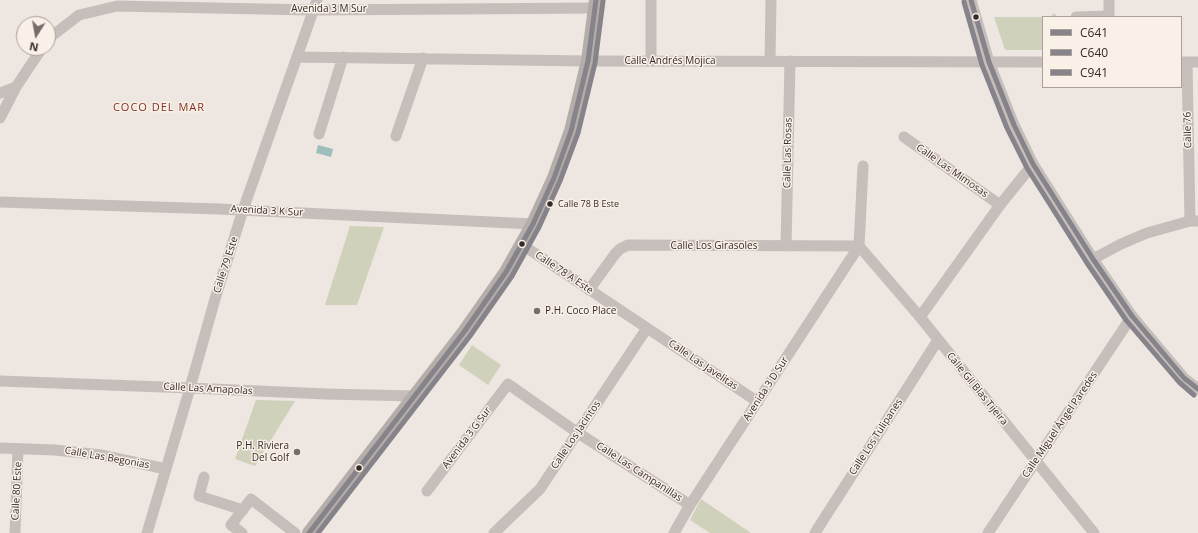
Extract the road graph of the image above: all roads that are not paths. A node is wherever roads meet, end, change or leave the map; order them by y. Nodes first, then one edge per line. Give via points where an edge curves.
1 (651, 0) edge
2 (770, 0) edge
3 (971, 0) edge
4 (1109, 0) edge
5 (595, 4) edge
6 (315, 5) edge
7 (1109, 16) edge
8 (56, 33) edge
9 (37, 56) edge
10 (297, 57) junction
11 (343, 57) junction
12 (424, 58) junction
13 (588, 61) junction
14 (651, 61) junction
15 (770, 61) junction
16 (790, 61) junction
17 (988, 62) junction
18 (1042, 62) edge
19 (1189, 62) edge
20 (16, 87) junction
21 (0, 93) edge
22 (0, 118) edge
23 (319, 134) dead end
24 (396, 136) dead end
25 (904, 137) dead end
26 (1034, 164) junction
27 (863, 166) dead end
28 (0, 202) edge
29 (1000, 205) junction
30 (243, 210) junction
31 (1194, 221) edge
32 (533, 224) junction
33 (521, 244) junction
34 (786, 246) junction
35 (859, 246) junction
36 (1093, 259) junction
37 (589, 290) junction
38 (1132, 316) junction
39 (920, 317) junction
40 (647, 328) junction
41 (938, 340) junction
42 (0, 381) edge
43 (508, 384) joint
44 (190, 388) junction
45 (1198, 389) edge
46 (415, 396) junction
47 (758, 402) junction
48 (578, 433) junction
49 (0, 448) edge
50 (18, 449) junction
51 (1036, 461) junction
52 (166, 468) junction
53 (204, 477) dead end
54 (427, 491) dead end
55 (690, 505) junction
56 (243, 510) junction
57 (15, 533) edge
58 (147, 533) edge
59 (242, 533) edge
60 (296, 533) edge
61 (309, 533) edge
62 (494, 533) edge
63 (674, 533) edge
64 (815, 533) edge
65 (988, 533) edge
66 (1094, 533) edge

1 - 14 street
2 - 15 street
3 - 17 street
4 - 7 street
5 - 6 street, Avenida 3 M Sur
5 - 13 main road
6 - 8 street, Avenida 3 M Sur via 117,6 79,15
6 - 10 street, Calle 79 Este
9 - 20 street
10 - 11 street, Calle Andrés Mojica
10 - 30 street, Calle 79 Este
11 - 12 street, Calle Andrés Mojica
11 - 23 street
12 - 13 street, Calle Andrés Mojica
12 - 24 street
13 - 14 street, Calle Andrés Mojica
13 - 32 main road via 571,131 554,178
14 - 15 street, Calle Andrés Mojica
15 - 16 street, Calle Andrés Mojica
16 - 17 street, Calle Andrés Mojica
16 - 34 street, Calle Las Rosas
17 - 18 street, Calle Andrés Mojica
17 - 26 street via 1014,125
19 - 31 street, Calle 76
20 - 21 street
20 - 22 street
25 - 29 street, Calle Las Mimosas
26 - 29 street
26 - 36 street
27 - 35 street
28 - 30 street, Avenida 3 K Sur
29 - 39 street
30 - 32 street, Avenida 3 K Sur
30 - 44 street, Calle 79 Este
31 - 36 street via 1147,233
32 - 33 main road
33 - 37 street, Calle 78 A Este
33 - 46 main road via 506,272
34 - 35 street, Calle Los Girasoles
34 - 37 street, Calle Los Girasoles via 628,245 620,248
35 - 39 street, Calle Gil Blas Tijeira
35 - 47 street, Avenida 3 D Sur
36 - 38 street
37 - 40 street, Calle 78 A Este
38 - 45 street via 1184,378
38 - 51 street, Calle Miguel Ángel Paredes
39 - 41 street, Calle Gil Blas Tijeira
40 - 47 street, Calle Las Javelitas
40 - 48 street, Calle Los Jacintos
41 - 51 street, Calle Gil Blas Tijeira
41 - 64 street, Calle Los Tulipanes
42 - 44 street, Calle Las Amapolas
43 - 48 street, Calle Las Campanillas
43 - 54 street, Avenida 3 G Sur
44 - 46 street, Calle Las Amapolas
44 - 52 street, Calle 79 Este
46 - 61 main road
47 - 55 street, Avenida 3 D Sur
48 - 55 street, Calle Las Campanillas
48 - 62 street, Calle Los Jacintos via 540,489
49 - 50 street, Calle Las Begonias
50 - 52 street, Calle Las Begonias via 100,455
50 - 57 street, Calle 80 Este
51 - 65 street, Calle Miguel Ángel Paredes
51 - 66 street, Calle Gil Blas Tijeira
52 - 58 street, Calle 79 Este
53 - 56 street via 199,496
55 - 63 street, Avenida 3 D Sur
56 - 59 street via 231,524
56 - 60 street via 251,499

